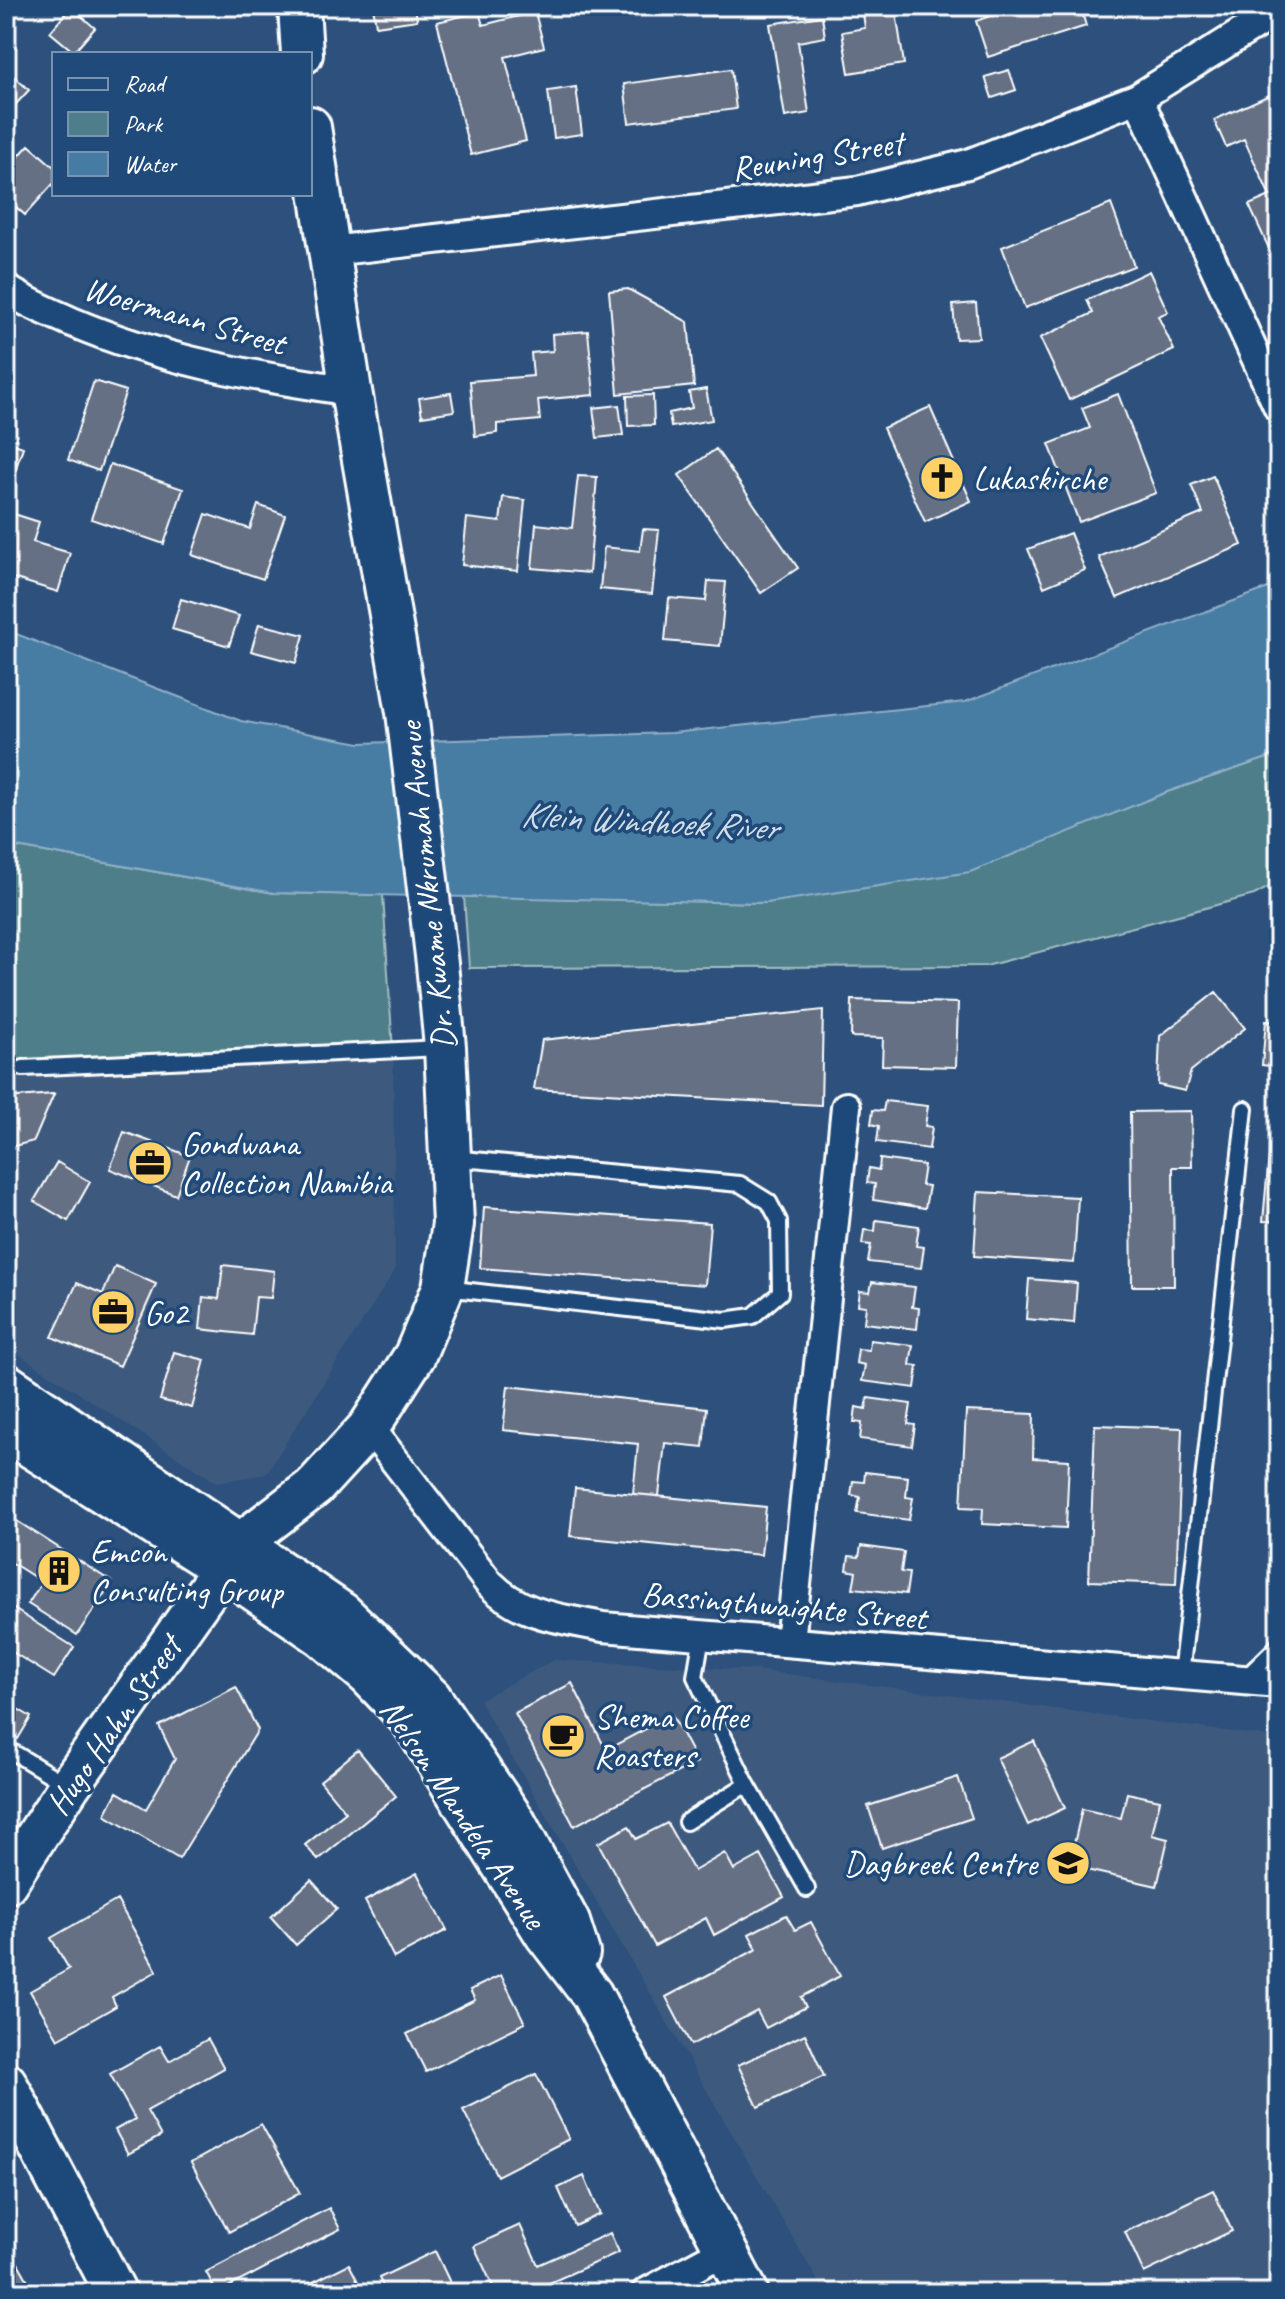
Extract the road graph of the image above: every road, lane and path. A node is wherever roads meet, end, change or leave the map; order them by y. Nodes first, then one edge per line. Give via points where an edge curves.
1 (299, 6) edge
2 (1279, 10) edge
3 (302, 52) edge
4 (1138, 98) junction
5 (312, 139) edge
6 (330, 251) junction
7 (6, 289) edge
8 (351, 391) junction
9 (1279, 408) edge
10 (445, 1047) junction
11 (23, 1068) dead end
12 (846, 1107) dead end
13 (1245, 1109) dead end
14 (451, 1158) junction
15 (443, 1288) junction
16 (6, 1384) edge
17 (369, 1427) junction
18 (6, 1431) edge
19 (232, 1556) junction
20 (702, 1635) junction
21 (790, 1642) junction
22 (1279, 1645) edge
23 (1181, 1675) junction
24 (1243, 1680) junction
25 (1279, 1683) edge
26 (6, 1748) edge
27 (747, 1784) junction
28 (69, 1786) junction
29 (686, 1822) dead end
30 (6, 1883) edge
31 (807, 1889) dead end
32 (6, 2083) edge
33 (724, 2251) junction
34 (116, 2293) edge
35 (646, 2293) edge
36 (748, 2293) edge
37 (1099, 2293) edge
38 (1119, 2293) edge

1 - 3 street
2 - 4 street, Reuning Street
4 - 6 street, Reuning Street via 968,164 857,191
4 - 9 street
5 - 6 street, Dr. Kwame Nkrumah Avenue
6 - 8 street, Dr. Kwame Nkrumah Avenue
7 - 8 street, Woermann Street via 111,338 249,376
8 - 10 street, Dr. Kwame Nkrumah Avenue via 407,712
10 - 11 lane
10 - 14 street, Dr. Kwame Nkrumah Avenue
12 - 21 street
13 - 23 lane
14 - 15 street, Dr. Kwame Nkrumah Avenue via 453,1224
14 - 15 lane via 740,1184 769,1202 779,1221 780,1293 753,1316 725,1320
15 - 17 street, Dr. Kwame Nkrumah Avenue via 415,1355
16 - 19 street, Nelson Mandela Avenue
17 - 19 street, Dr. Kwame Nkrumah Avenue via 314,1487
17 - 20 street, Bassingthwaighte Street via 505,1600 526,1611 603,1627
18 - 19 street, Nelson Mandela Avenue
19 - 28 street, Hugo Hahn Street
19 - 33 street, Nelson Mandela Avenue via 369,1676 411,1720 546,1935 592,1995
20 - 21 street, Bassingthwaighte Street
20 - 27 lane via 695,1677
21 - 23 street, Bassingthwaighte Street
22 - 24 lane
23 - 24 street, Bassingthwaighte Street
24 - 25 street, Bassingthwaighte Street
26 - 28 lane
27 - 29 lane
27 - 31 lane
28 - 30 street, Hugo Hahn Street
32 - 34 street
33 - 35 street
33 - 36 street, Nelson Mandela Avenue
37 - 38 lane

